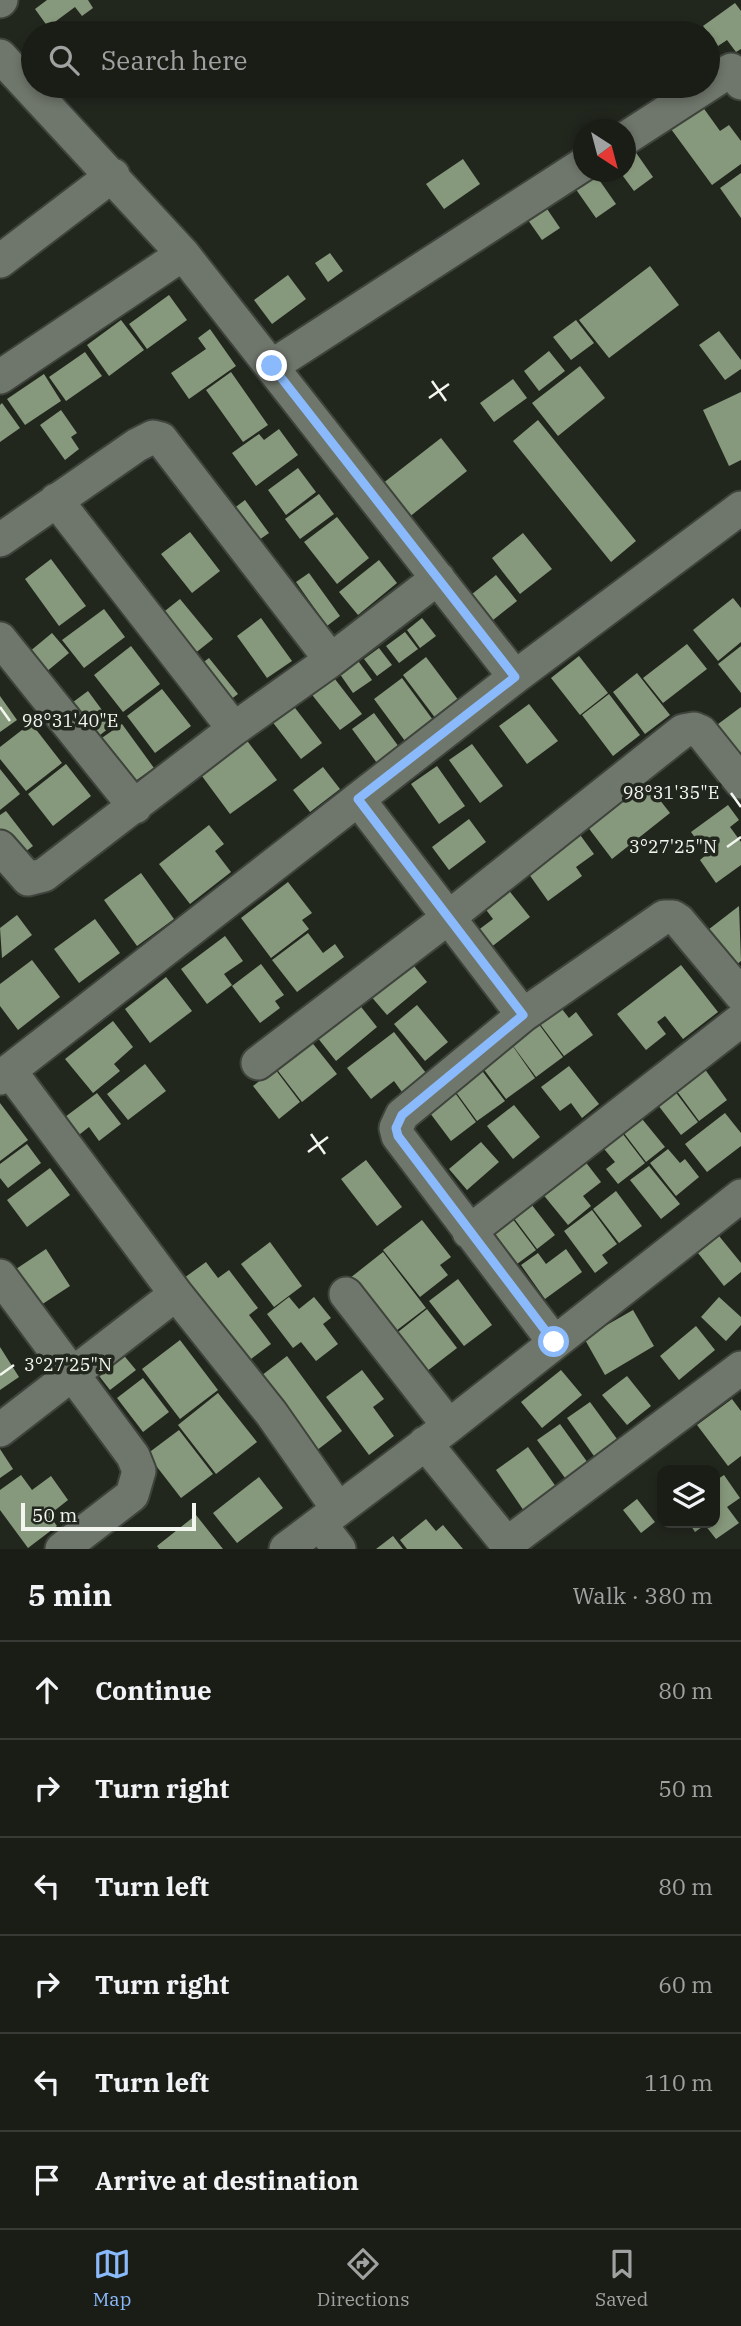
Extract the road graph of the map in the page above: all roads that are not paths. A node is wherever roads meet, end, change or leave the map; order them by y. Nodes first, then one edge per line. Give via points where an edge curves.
1 (0, 56) edge
2 (738, 72) edge
3 (21, 78) edge
4 (720, 83) edge
5 (40, 98) edge
6 (693, 98) edge
7 (636, 132) edge
8 (573, 170) edge
9 (113, 175) junction
10 (183, 254) junction
11 (0, 261) edge
12 (272, 366) junction
13 (0, 377) edge
14 (56, 500) junction
15 (735, 524) edge
16 (0, 540) edge
17 (438, 578) junction
18 (0, 639) edge
19 (331, 660) junction
20 (515, 677) junction
21 (234, 729) junction
22 (741, 782) edge
23 (358, 799) junction
24 (135, 807) junction
25 (0, 848) edge
26 (449, 917) junction
27 (741, 995) edge
28 (523, 1015) junction
29 (741, 1020) edge
30 (258, 1063) dead end
31 (5, 1075) edge
32 (739, 1200) edge
33 (469, 1232) junction
34 (0, 1276) edge
35 (176, 1294) junction
36 (346, 1294) dead end
37 (554, 1342) junction
38 (741, 1368) edge
39 (74, 1374) junction
40 (0, 1430) edge
41 (437, 1434) junction
42 (332, 1527) edge
43 (509, 1546) edge
44 (62, 1549) edge
45 (286, 1549) edge

1 - 3 street
2 - 4 street
5 - 9 street
6 - 7 street
8 - 12 street
9 - 10 street
9 - 11 street
10 - 12 street
10 - 13 street
12 - 17 street
14 - 16 street
14 - 19 street via 137,445 153,437 162,439
14 - 21 street
15 - 20 street
17 - 19 street
17 - 20 street
18 - 24 street
19 - 21 street
20 - 23 street
21 - 24 street
22 - 26 street via 701,732 683,731
23 - 26 street
23 - 31 street
24 - 25 street via 36,879 22,875
26 - 28 street
26 - 30 street
27 - 28 street via 679,922 664,917
28 - 33 street via 398,1122 398,1136
29 - 33 street
31 - 35 street
32 - 37 street
33 - 37 street
34 - 39 street
35 - 39 street
35 - 42 street via 271,1413
36 - 41 street
37 - 41 street
38 - 43 street
39 - 40 street
39 - 44 street via 139,1471 132,1495
41 - 42 street
41 - 43 street
42 - 45 street

